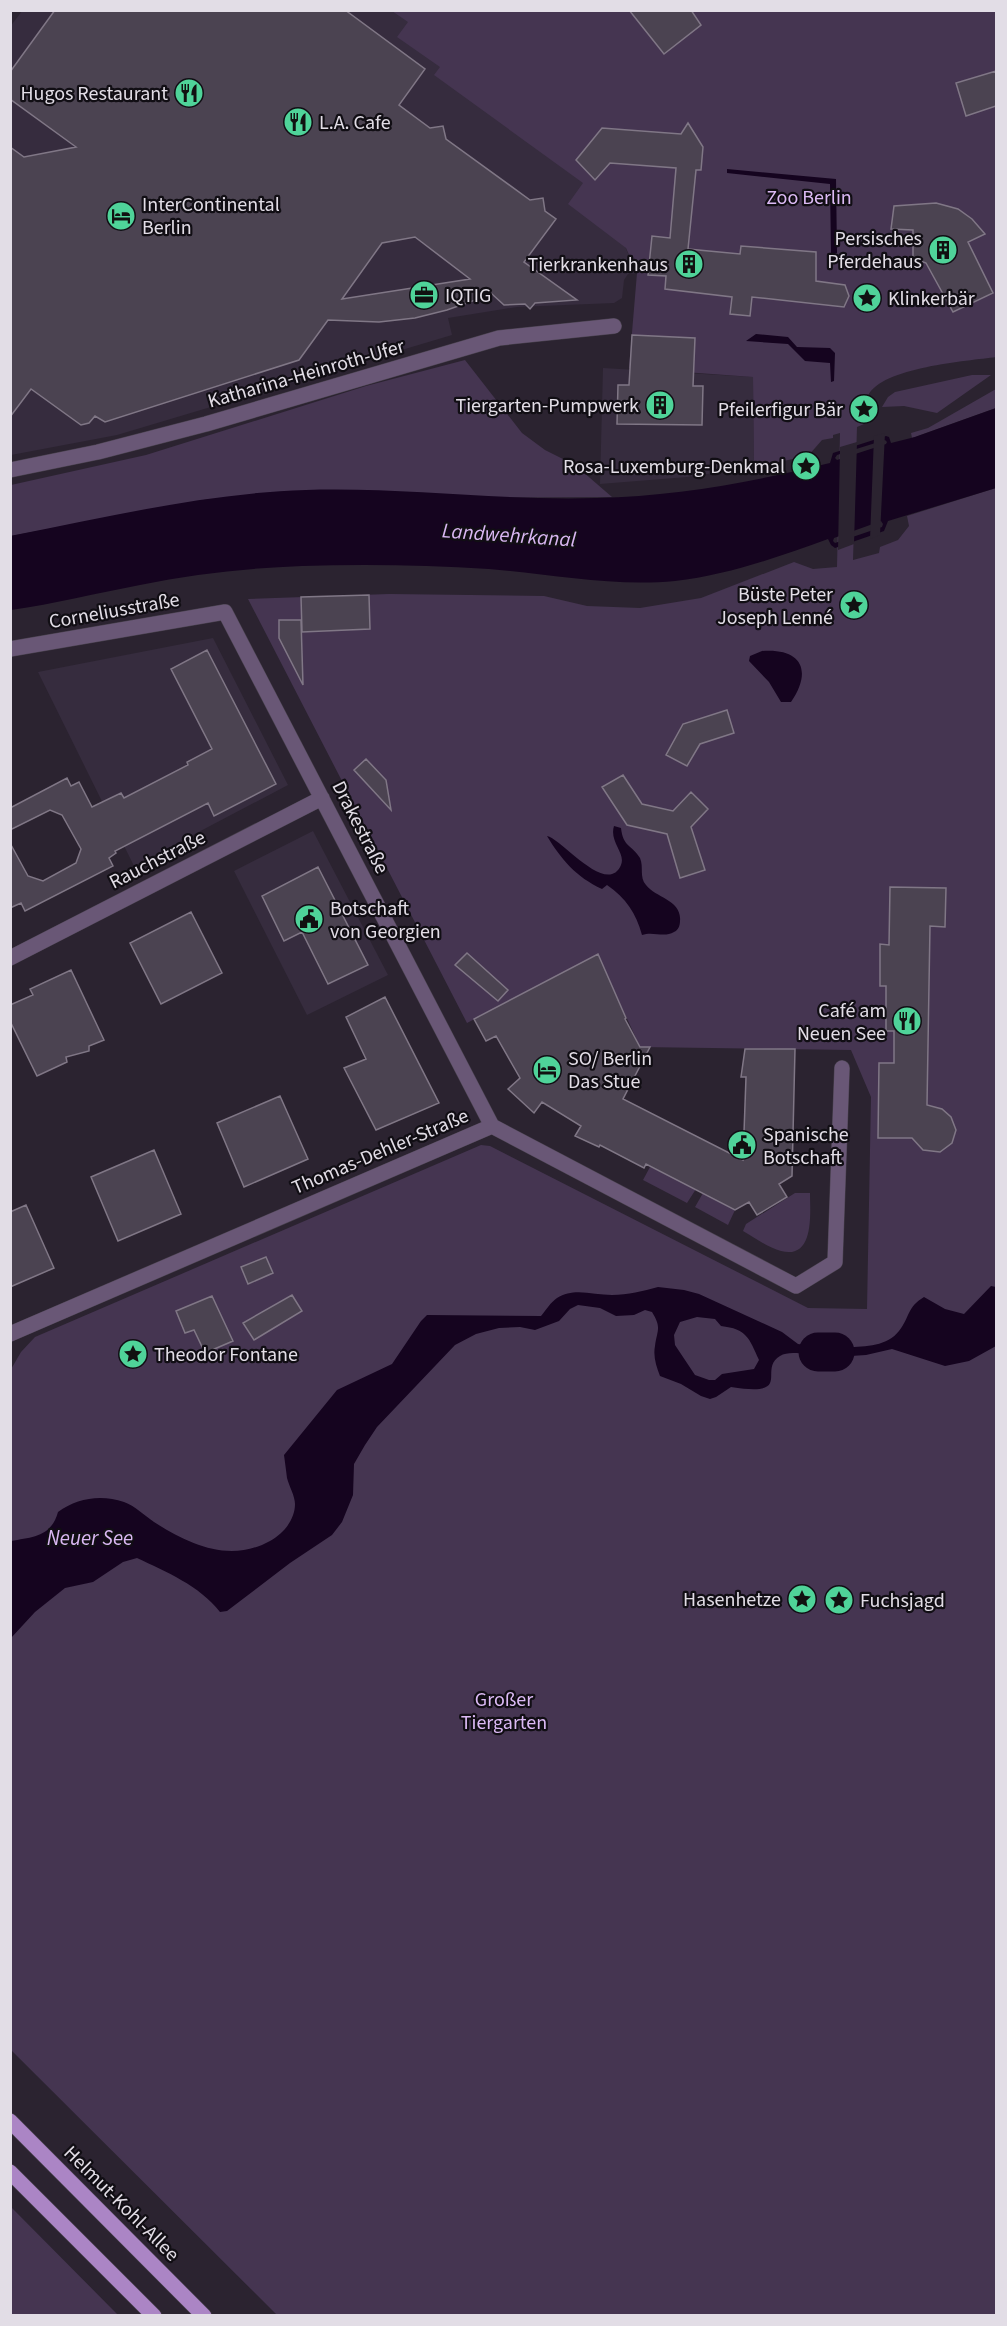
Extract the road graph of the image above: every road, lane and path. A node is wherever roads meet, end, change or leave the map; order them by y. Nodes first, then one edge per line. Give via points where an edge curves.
1 (614, 326) dead end
2 (10, 471) edge
3 (225, 612) joint
4 (10, 649) edge
5 (322, 798) junction
6 (10, 958) edge
7 (842, 1068) dead end
8 (492, 1126) junction
9 (10, 1334) edge
10 (10, 2121) edge
11 (10, 2172) edge
12 (154, 2316) edge
13 (204, 2316) edge

1 - 2 street, Katharina-Heinroth-Ufer via 499,338 214,422
3 - 4 street, Corneliusstraße
3 - 5 street, Drakestraße
5 - 6 street, Rauchstraße
5 - 8 street, Drakestraße
7 - 8 street, Thomas-Dehler-Straße via 835,1262 796,1286
8 - 9 street, Thomas-Dehler-Straße
10 - 13 main road, Helmut-Kohl-Allee
11 - 12 main road

